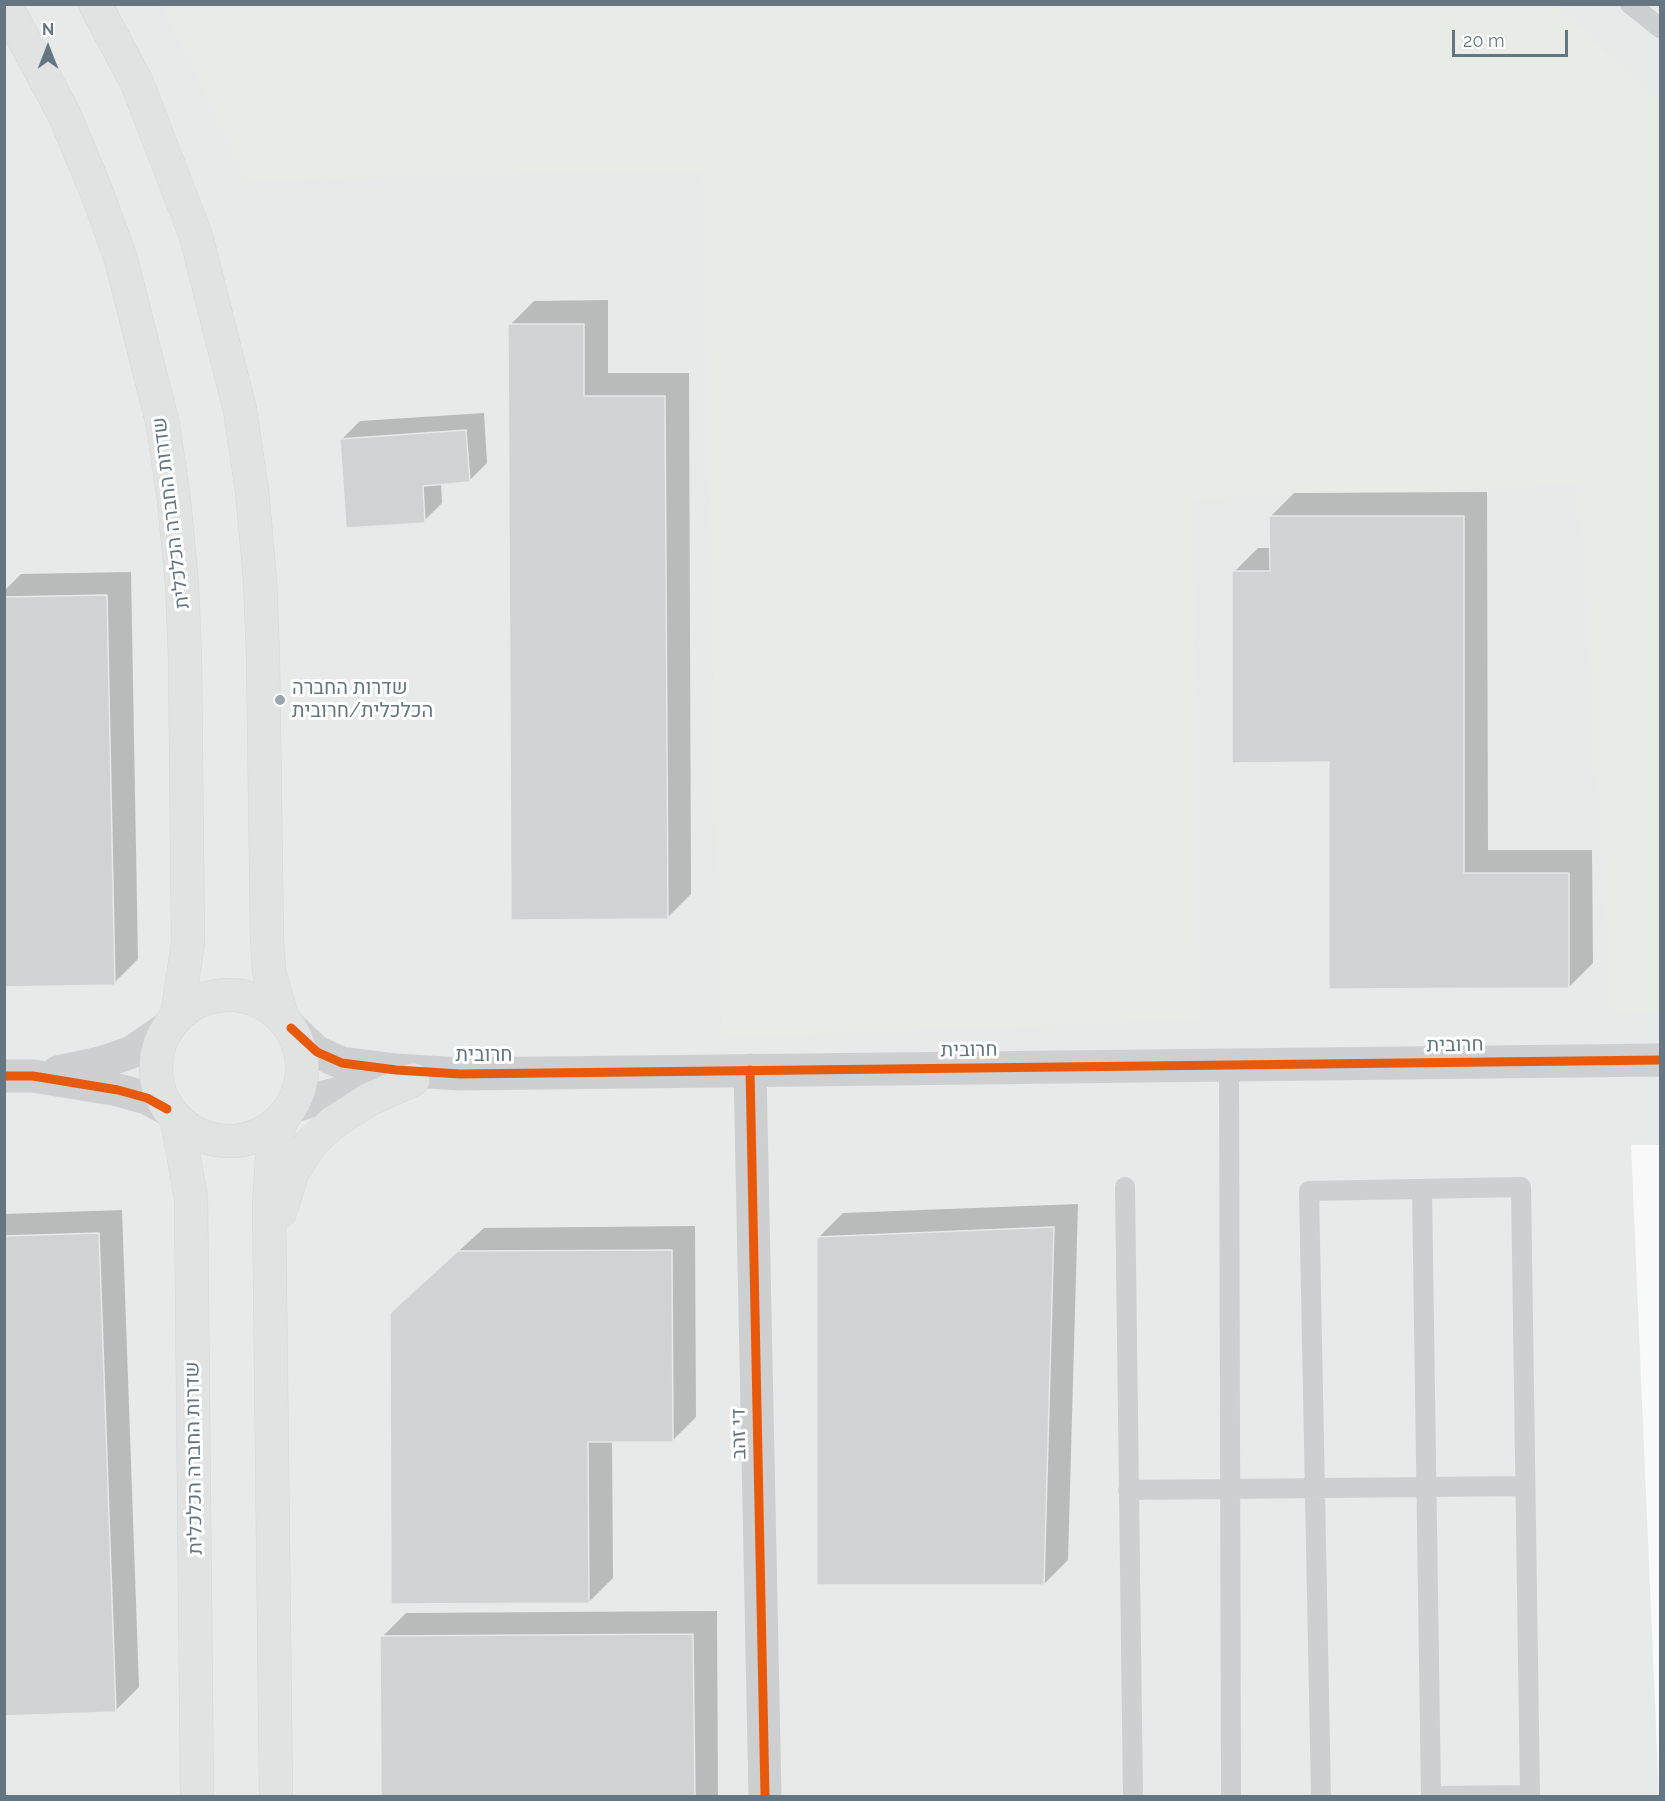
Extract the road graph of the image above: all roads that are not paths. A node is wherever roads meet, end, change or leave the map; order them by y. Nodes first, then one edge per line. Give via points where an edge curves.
1 (5, 4) edge
2 (95, 4) edge
3 (1630, 4) edge
4 (1660, 28) edge
5 (173, 1021) junction
6 (286, 1022) junction
7 (1660, 1060) edge
8 (1229, 1065) junction
9 (750, 1070) junction
10 (460, 1074) junction
11 (19, 1076) edge
12 (413, 1080) junction
13 (172, 1114) junction
14 (287, 1114) junction
15 (1125, 1187) dead end
16 (1422, 1189) junction
17 (270, 1257) junction
18 (1525, 1486) junction
19 (1426, 1487) junction
20 (1231, 1489) junction
21 (1314, 1489) junction
22 (1128, 1490) junction
23 (197, 1797) edge
24 (276, 1797) edge
25 (765, 1797) edge
26 (1133, 1797) edge
27 (1231, 1797) edge
28 (1321, 1797) edge
29 (1433, 1797) edge

1 - 5 main road, שדרות החברה הכלכלית via 65,116 101,204 121,259 163,424 182,585 185,658 188,943
2 - 6 main road via 137,83 196,236 240,410 260,579 269,971
3 - 4 lane
5 - 6 main road via 196,1003 218,996 241,996 263,1003
5 - 11 street via 132,1052 100,1063
5 - 13 main road via 159,1046 155,1067 159,1089
6 - 10 street, חרובית via 317,1052 342,1063
6 - 14 main road via 300,1047 303,1067 301,1088
7 - 8 street, חרובית
8 - 9 street, חרובית
8 - 20 lane
9 - 10 street, חרובית
9 - 25 street, די זהב
10 - 12 street, חרובית
11 - 13 street via 118,1090 147,1098
12 - 14 street, חרובית via 319,1098
12 - 17 main road via 370,1099 334,1122 311,1143 293,1171
13 - 14 main road via 195,1134 217,1141 240,1141 262,1134
13 - 23 main road, שדרות החברה הכלכלית via 191,1198
14 - 17 main road via 272,1157
15 - 22 lane
16 - 18 lane via 1521,1187
16 - 19 lane
16 - 21 lane via 1309,1191
17 - 24 main road
18 - 19 lane
18 - 29 lane via 1530,1795
19 - 21 lane
19 - 29 lane
20 - 21 lane
20 - 22 lane
20 - 27 lane
21 - 28 lane
22 - 26 lane

